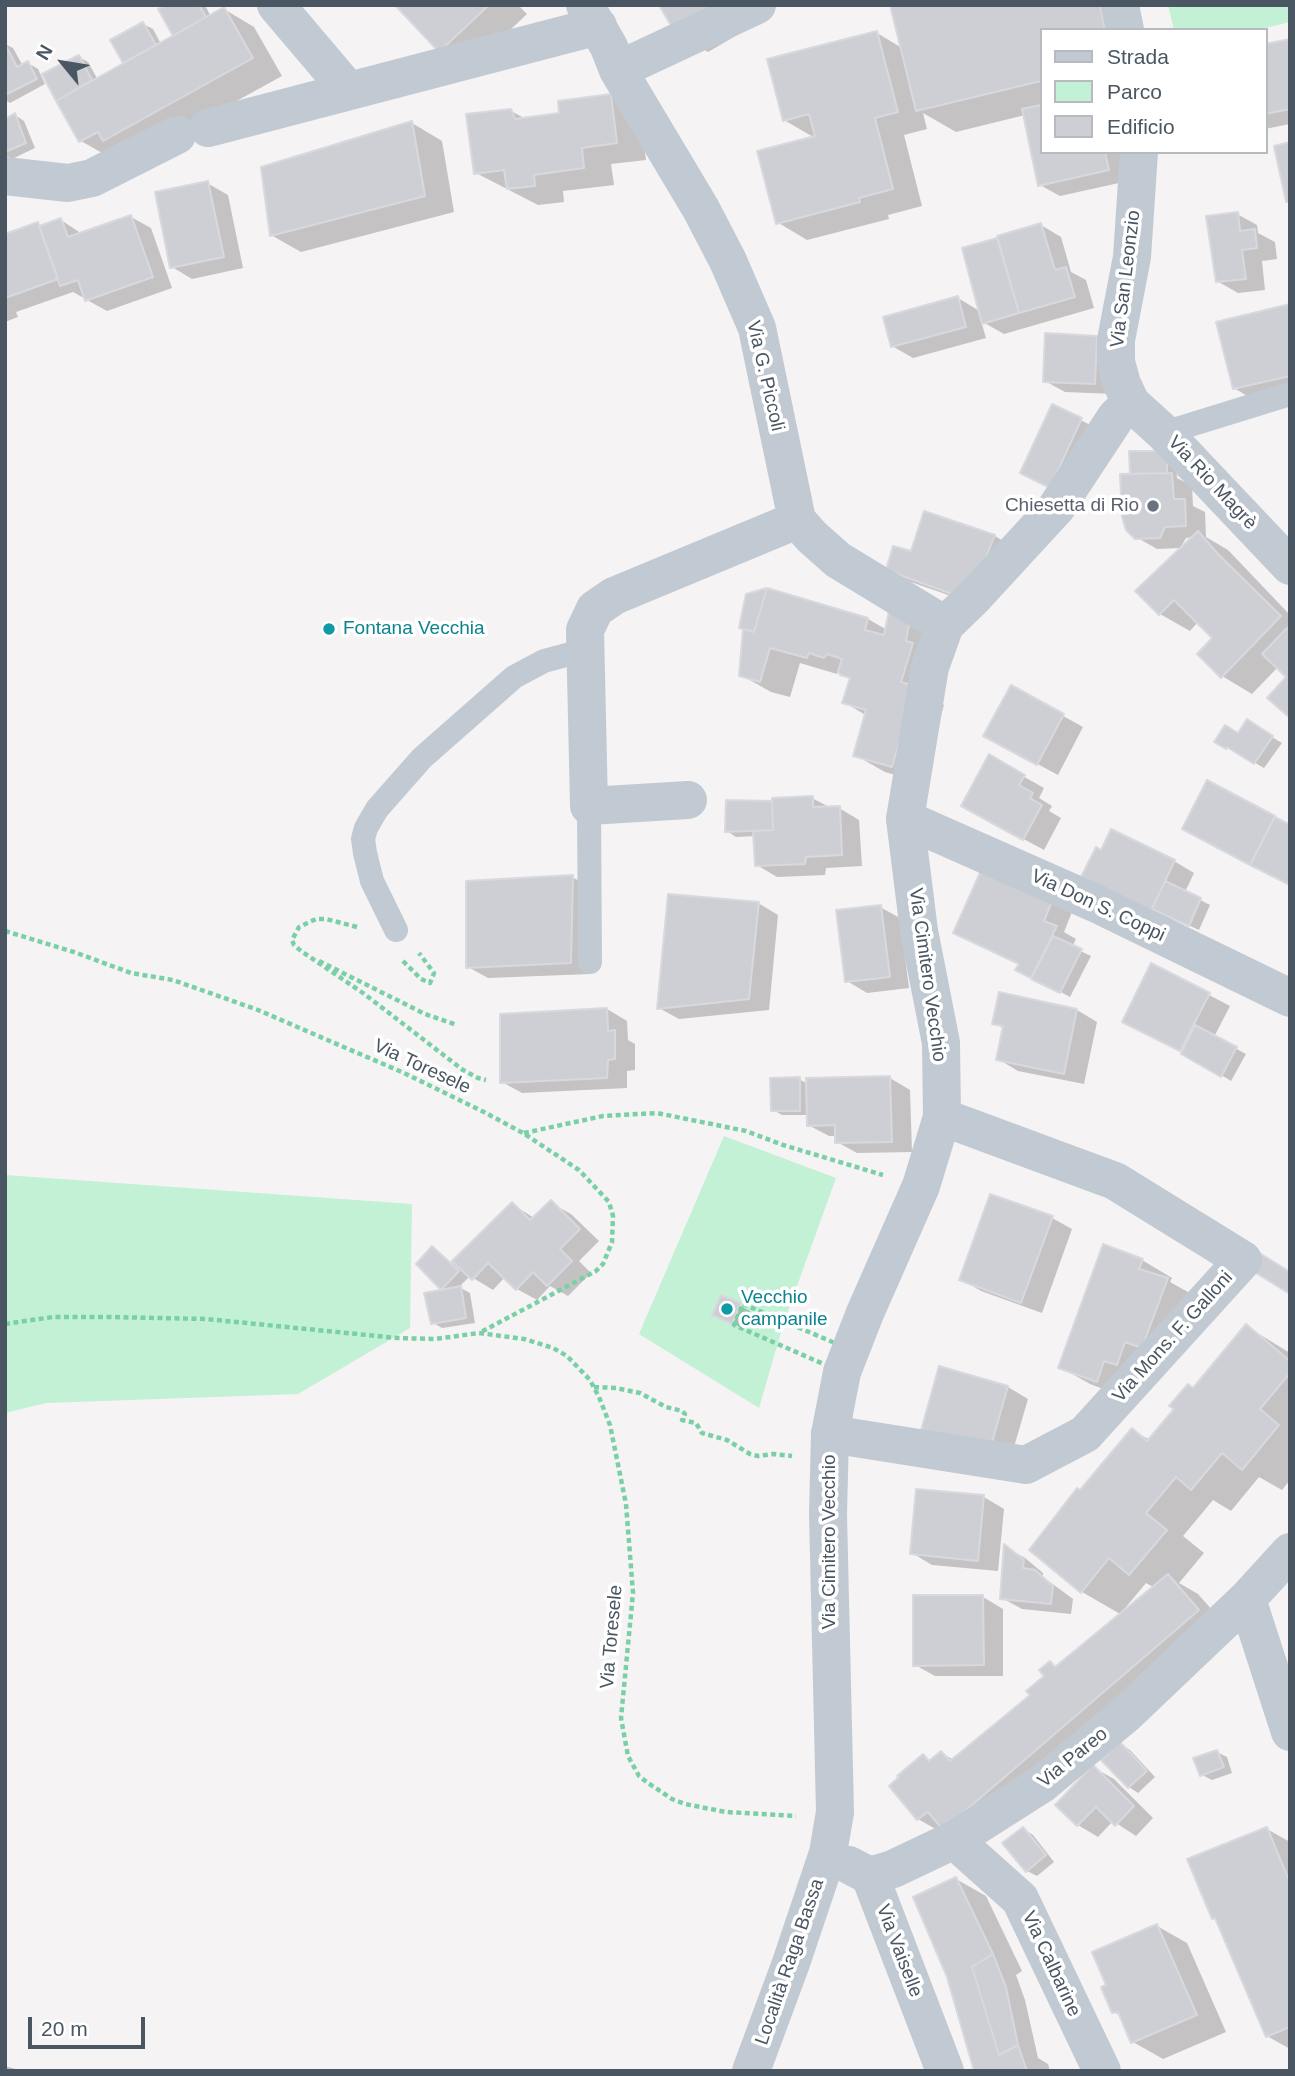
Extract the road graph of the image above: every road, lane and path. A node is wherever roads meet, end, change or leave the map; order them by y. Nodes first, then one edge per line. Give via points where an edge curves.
1 (276, 5) edge
2 (757, 5) edge
3 (1120, 5) edge
4 (592, 16) edge
5 (1125, 28) edge
6 (618, 70) junction
7 (349, 91) junction
8 (1139, 154) edge
9 (5, 176) edge
10 (1290, 394) edge
11 (1131, 403) junction
12 (1164, 433) junction
13 (797, 520) junction
14 (1290, 566) edge
15 (945, 625) junction
16 (585, 650) junction
17 (688, 800) dead end
18 (589, 806) junction
19 (905, 819) junction
20 (363, 929) dead end
21 (5, 931) edge
22 (395, 941) junction
23 (311, 959) junction
24 (590, 962) dead end
25 (1290, 998) edge
26 (457, 1025) dead end
27 (486, 1080) dead end
28 (942, 1117) junction
29 (523, 1133) junction
30 (921, 1186) junction
31 (5, 1324) edge
32 (479, 1333) junction
33 (842, 1372) junction
34 (593, 1387) junction
35 (830, 1434) junction
36 (798, 1455) dead end
37 (1290, 1552) edge
38 (1247, 1599) junction
39 (1290, 1732) edge
40 (835, 1812) junction
41 (954, 1840) junction
42 (828, 1853) junction
43 (870, 1876) junction
44 (751, 2071) edge
45 (945, 2071) edge
46 (1102, 2071) edge

1 - 7 street
2 - 6 street
3 - 5 street
4 - 6 street, Via G. Piccoli
4 - 7 street
6 - 13 street, Via G. Piccoli via 701,209 757,328
7 - 9 street via 192,132 92,178 68,183
8 - 11 street, Via San Leonzio via 1132,257 1116,340 1116,362
10 - 12 lane
11 - 12 street, Via Rio Magrè
11 - 15 street, Via Cimitero Vecchio via 1116,417 1056,508
12 - 14 street, Via Rio Magrè
13 - 15 street via 838,560
13 - 16 street via 614,596 595,609 585,630
15 - 19 street, Via Cimitero Vecchio via 930,667
16 - 18 street
16 - 22 lane via 544,661 514,677 422,758 377,809 363,839 372,881
17 - 18 street
18 - 24 lane
19 - 25 street, Via Don S. Coppi via 1094,903
19 - 28 street, Via Cimitero Vecchio via 919,931 941,1043
20 - 23 path via 326,919 299,927 293,933 293,945
21 - 29 path, Via Toresele via 258,1010 427,1083
22 - 22 path via 421,979 430,983 434,973 418,951
23 - 26 path
23 - 27 path via 463,1070
28 - 30 street, Via Cimitero Vecchio
28 - 35 street, Via Mons. F. Galloni via 1115,1181 1243,1260 1085,1434 1026,1465
29 - 30 path via 603,1116 657,1113 746,1131
29 - 32 path, Via Toresele via 579,1170 609,1202 612,1242 596,1271
30 - 33 street, Via Cimitero Vecchio
31 - 32 path, Via Toresele via 53,1317 206,1319 397,1338
32 - 34 path, Via Toresele via 553,1348 576,1364
33 - 33 path via 734,1325 743,1304 849,1349
33 - 35 street, Via Cimitero Vecchio
34 - 36 path via 647,1396 682,1411 682,1420 696,1423 702,1433 727,1440 750,1454
34 - 40 path, Via Toresele via 610,1424 626,1504 633,1593 621,1718 625,1747 639,1776 672,1799 707,1809 780,1816
35 - 40 street, Via Cimitero Vecchio
37 - 38 street, Via Pareo
38 - 39 street
38 - 41 street, Via Pareo via 1125,1715 1042,1784
40 - 42 street, Via Cimitero Vecchio
41 - 43 street, Via Pareo
41 - 46 street, Via Calbarine via 1020,1899
42 - 43 street
42 - 44 street, Località Raga Bassa
43 - 45 street, Via Vaiselle

